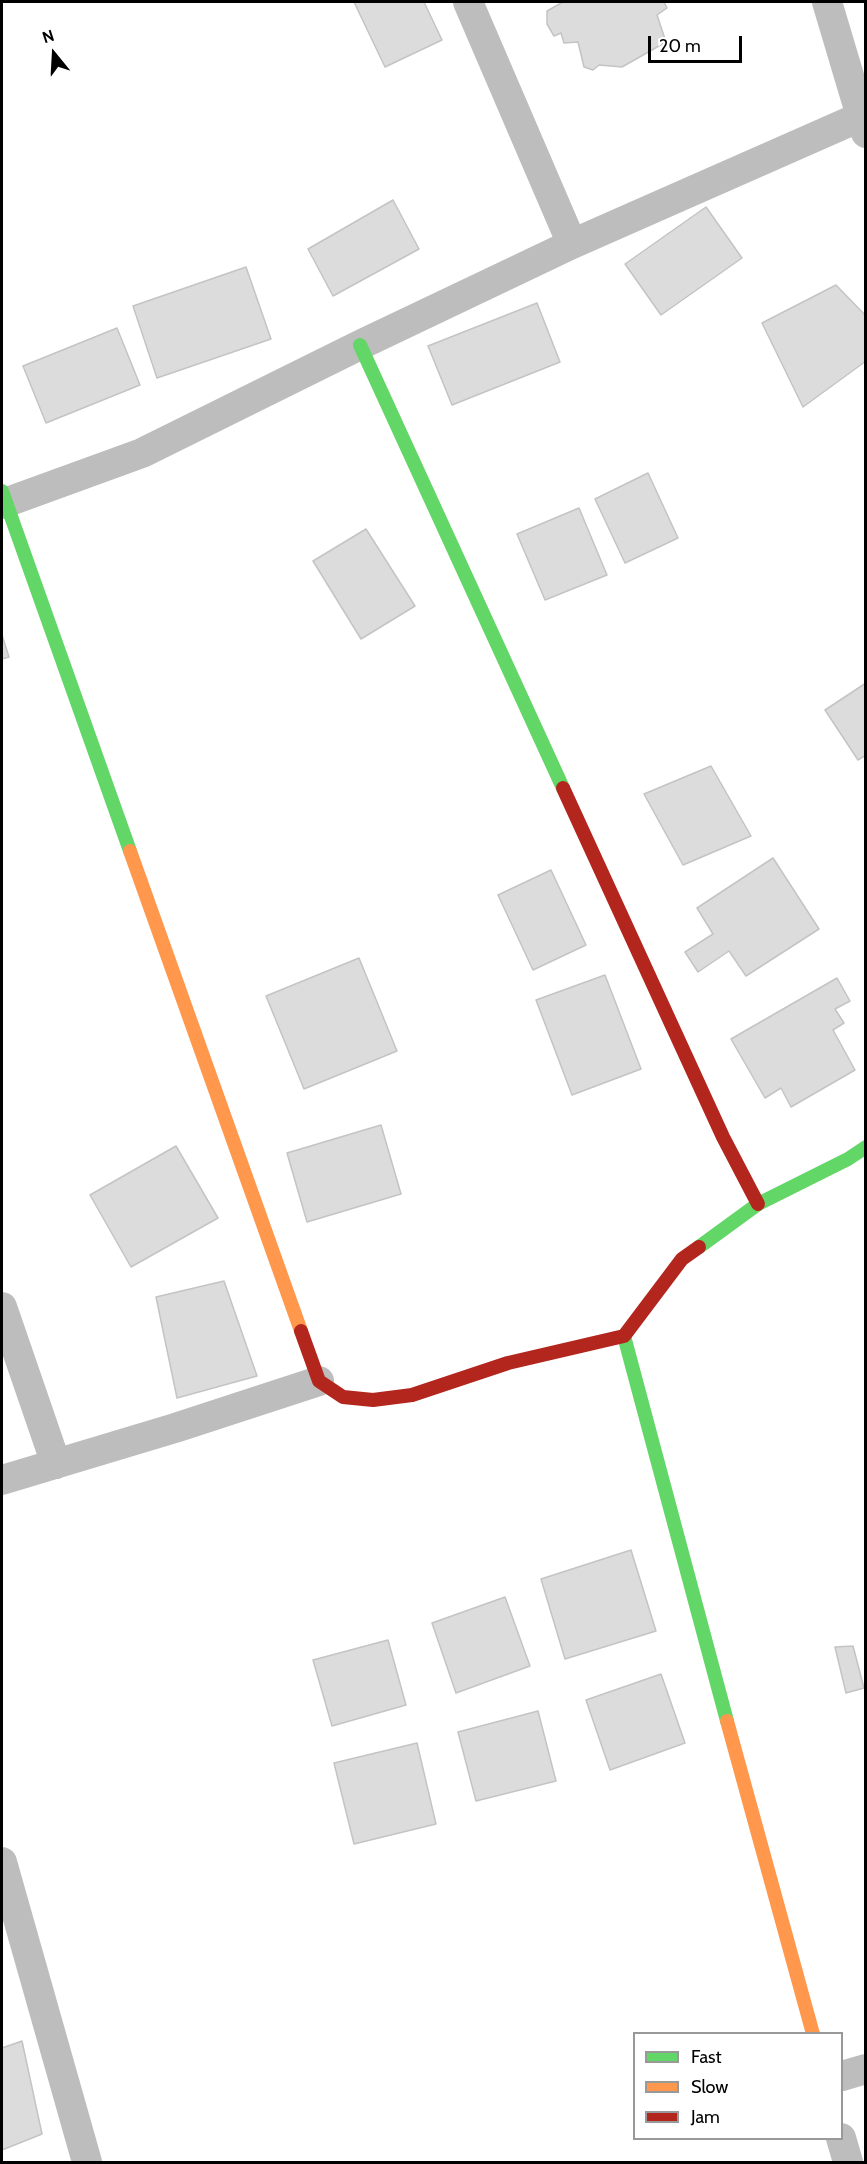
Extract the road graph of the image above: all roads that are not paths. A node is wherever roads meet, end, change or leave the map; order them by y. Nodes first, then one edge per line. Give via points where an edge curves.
1 (468, 2) edge
2 (827, 2) edge
3 (863, 125) edge
4 (572, 244) junction
5 (360, 345) junction
6 (3, 499) edge
7 (866, 1147) edge
8 (758, 1203) junction
9 (2, 1307) edge
10 (624, 1336) junction
11 (320, 1381) junction
12 (56, 1464) junction
13 (2, 1480) edge
14 (2, 1862) edge
15 (812, 2032) edge
16 (866, 2069) edge
17 (843, 2076) edge
18 (841, 2140) edge
19 (87, 2163) edge
20 (848, 2163) edge

1 - 4 street
2 - 3 street
3 - 4 street
4 - 5 street
5 - 6 street via 142,453
5 - 8 street via 723,1137
6 - 11 street
7 - 8 street
8 - 10 street via 682,1259
9 - 12 street
10 - 11 street via 508,1364 412,1395 373,1400 343,1397
10 - 15 street
11 - 12 street
12 - 13 street
14 - 19 street
16 - 17 street
18 - 20 street

